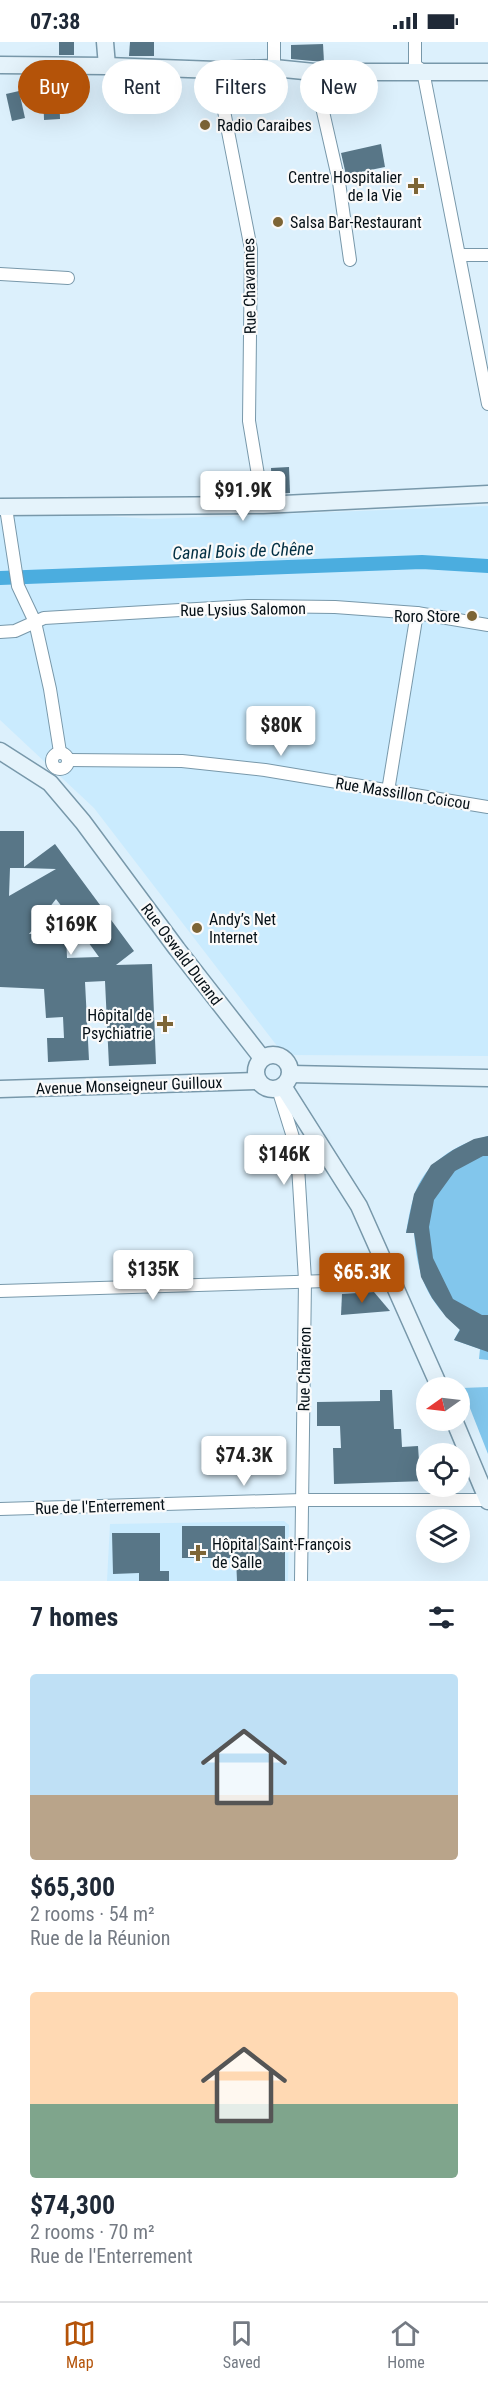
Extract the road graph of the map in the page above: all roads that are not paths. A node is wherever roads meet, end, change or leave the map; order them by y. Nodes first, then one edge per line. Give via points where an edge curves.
1 (105, 42) edge
2 (274, 42) edge
3 (416, 42) edge
4 (106, 60) edge
5 (274, 60) edge
6 (0, 65) edge
7 (102, 66) edge
8 (378, 71) edge
9 (423, 71) junction
10 (488, 72) edge
11 (225, 114) edge
12 (324, 114) edge
13 (460, 255) junction
14 (488, 255) edge
15 (350, 260) dead end
16 (0, 274) edge
17 (68, 278) dead end
18 (488, 404) edge
19 (488, 494) edge
20 (263, 505) junction
21 (3, 508) edge
22 (417, 613) junction
23 (35, 622) junction
24 (488, 625) edge
25 (0, 632) edge
26 (0, 750) edge
27 (64, 756) junction
28 (54, 776) junction
29 (387, 791) junction
30 (488, 807) edge
31 (262, 1058) junction
32 (488, 1078) edge
33 (258, 1081) junction
34 (284, 1083) junction
35 (0, 1089) edge
36 (392, 1279) junction
37 (305, 1280) junction
38 (0, 1291) edge
39 (435, 1377) edge
40 (459, 1431) edge
41 (302, 1500) junction
42 (488, 1500) edge
43 (0, 1509) edge
44 (301, 1581) edge

1 - 4 street
2 - 5 street
3 - 9 street via 416,65
6 - 7 street
8 - 9 street
9 - 10 street
9 - 13 street
11 - 20 street, Rue Chavannes via 251,249 249,421
12 - 15 street via 339,182
13 - 14 street
13 - 18 street
16 - 17 street
19 - 20 street
20 - 21 street
21 - 23 street via 18,586
22 - 23 street, Rue Lysius Salomon via 248,606 61,616
22 - 24 street, Rue Lysius Salomon
22 - 29 street
23 - 25 street, Rue Lysius Salomon via 15,631
23 - 27 street
26 - 28 street, Rue Oswald Durand
27 - 28 street via 66,767
27 - 29 street, Rue Massillon Coicou via 182,761 265,770
28 - 31 street, Rue Oswald Durand via 83,822
29 - 30 street, Rue Massillon Coicou
31 - 33 street via 256,1066
31 - 34 street via 279,1056 287,1063
32 - 34 street
33 - 34 street via 267,1089
33 - 35 street, Avenue Monseigneur Guilloux
34 - 36 street via 359,1206
34 - 37 street, Rue Charéron via 297,1150
36 - 37 street
36 - 39 street
37 - 38 street
37 - 41 street, Rue Charéron
40 - 42 street
41 - 42 street, Rue de l'Enterrement
41 - 43 street, Rue de l'Enterrement
41 - 44 street, Rue Charéron

